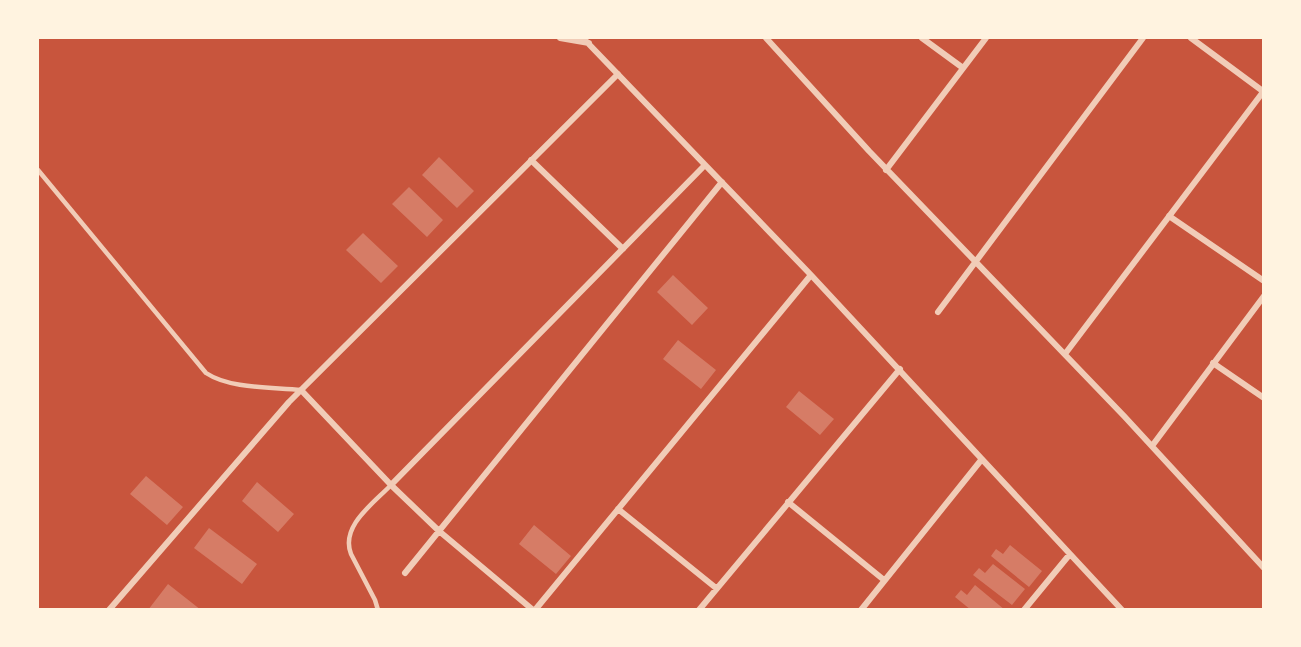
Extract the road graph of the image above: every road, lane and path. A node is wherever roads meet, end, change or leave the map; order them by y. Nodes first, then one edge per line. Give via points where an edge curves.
1 (560, 38) edge
2 (583, 38) edge
3 (766, 38) edge
4 (922, 38) edge
5 (986, 38) edge
6 (1143, 38) edge
7 (1191, 38) edge
8 (589, 43) junction
9 (963, 69) junction
10 (618, 74) junction
11 (1263, 92) edge
12 (531, 160) junction
13 (705, 165) junction
14 (38, 170) edge
15 (886, 170) junction
16 (722, 182) junction
17 (1169, 216) junction
18 (623, 249) junction
19 (975, 261) junction
20 (811, 275) junction
21 (1263, 282) edge
22 (1263, 296) edge
23 (938, 312) dead end
24 (1065, 354) junction
25 (1213, 363) junction
26 (900, 369) junction
27 (301, 390) junction
28 (1263, 398) edge
29 (1152, 446) junction
30 (982, 459) junction
31 (392, 485) junction
32 (788, 502) junction
33 (618, 508) junction
34 (439, 531) junction
35 (1070, 554) junction
36 (1263, 568) edge
37 (405, 573) dead end
38 (884, 580) junction
39 (716, 588) junction
40 (109, 609) edge
41 (378, 609) edge
42 (535, 609) edge
43 (699, 609) edge
44 (861, 609) edge
45 (1024, 609) edge
46 (1122, 609) edge

1 - 8 street
2 - 8 street
3 - 15 street
4 - 9 street
5 - 9 street
6 - 19 street
7 - 11 street
8 - 10 street
9 - 15 street
10 - 12 street
10 - 13 street
11 - 17 street
12 - 18 street
12 - 27 street
13 - 16 street
13 - 18 street
14 - 27 lane via 206,373 232,383
15 - 19 street
16 - 20 street
16 - 34 street
17 - 21 street
17 - 24 street
18 - 31 street
19 - 23 street
19 - 24 street
20 - 26 street
20 - 33 street
22 - 25 street
24 - 29 street
25 - 28 street
25 - 29 street
26 - 30 street
26 - 32 street
27 - 31 street
27 - 40 street
29 - 36 street
30 - 35 street
30 - 38 street
31 - 34 street
31 - 41 lane via 353,525 348,539 351,554
32 - 38 street
32 - 39 street
33 - 39 street
33 - 42 street
34 - 37 street
34 - 42 street
35 - 45 street
35 - 46 street
38 - 44 street
39 - 43 street

